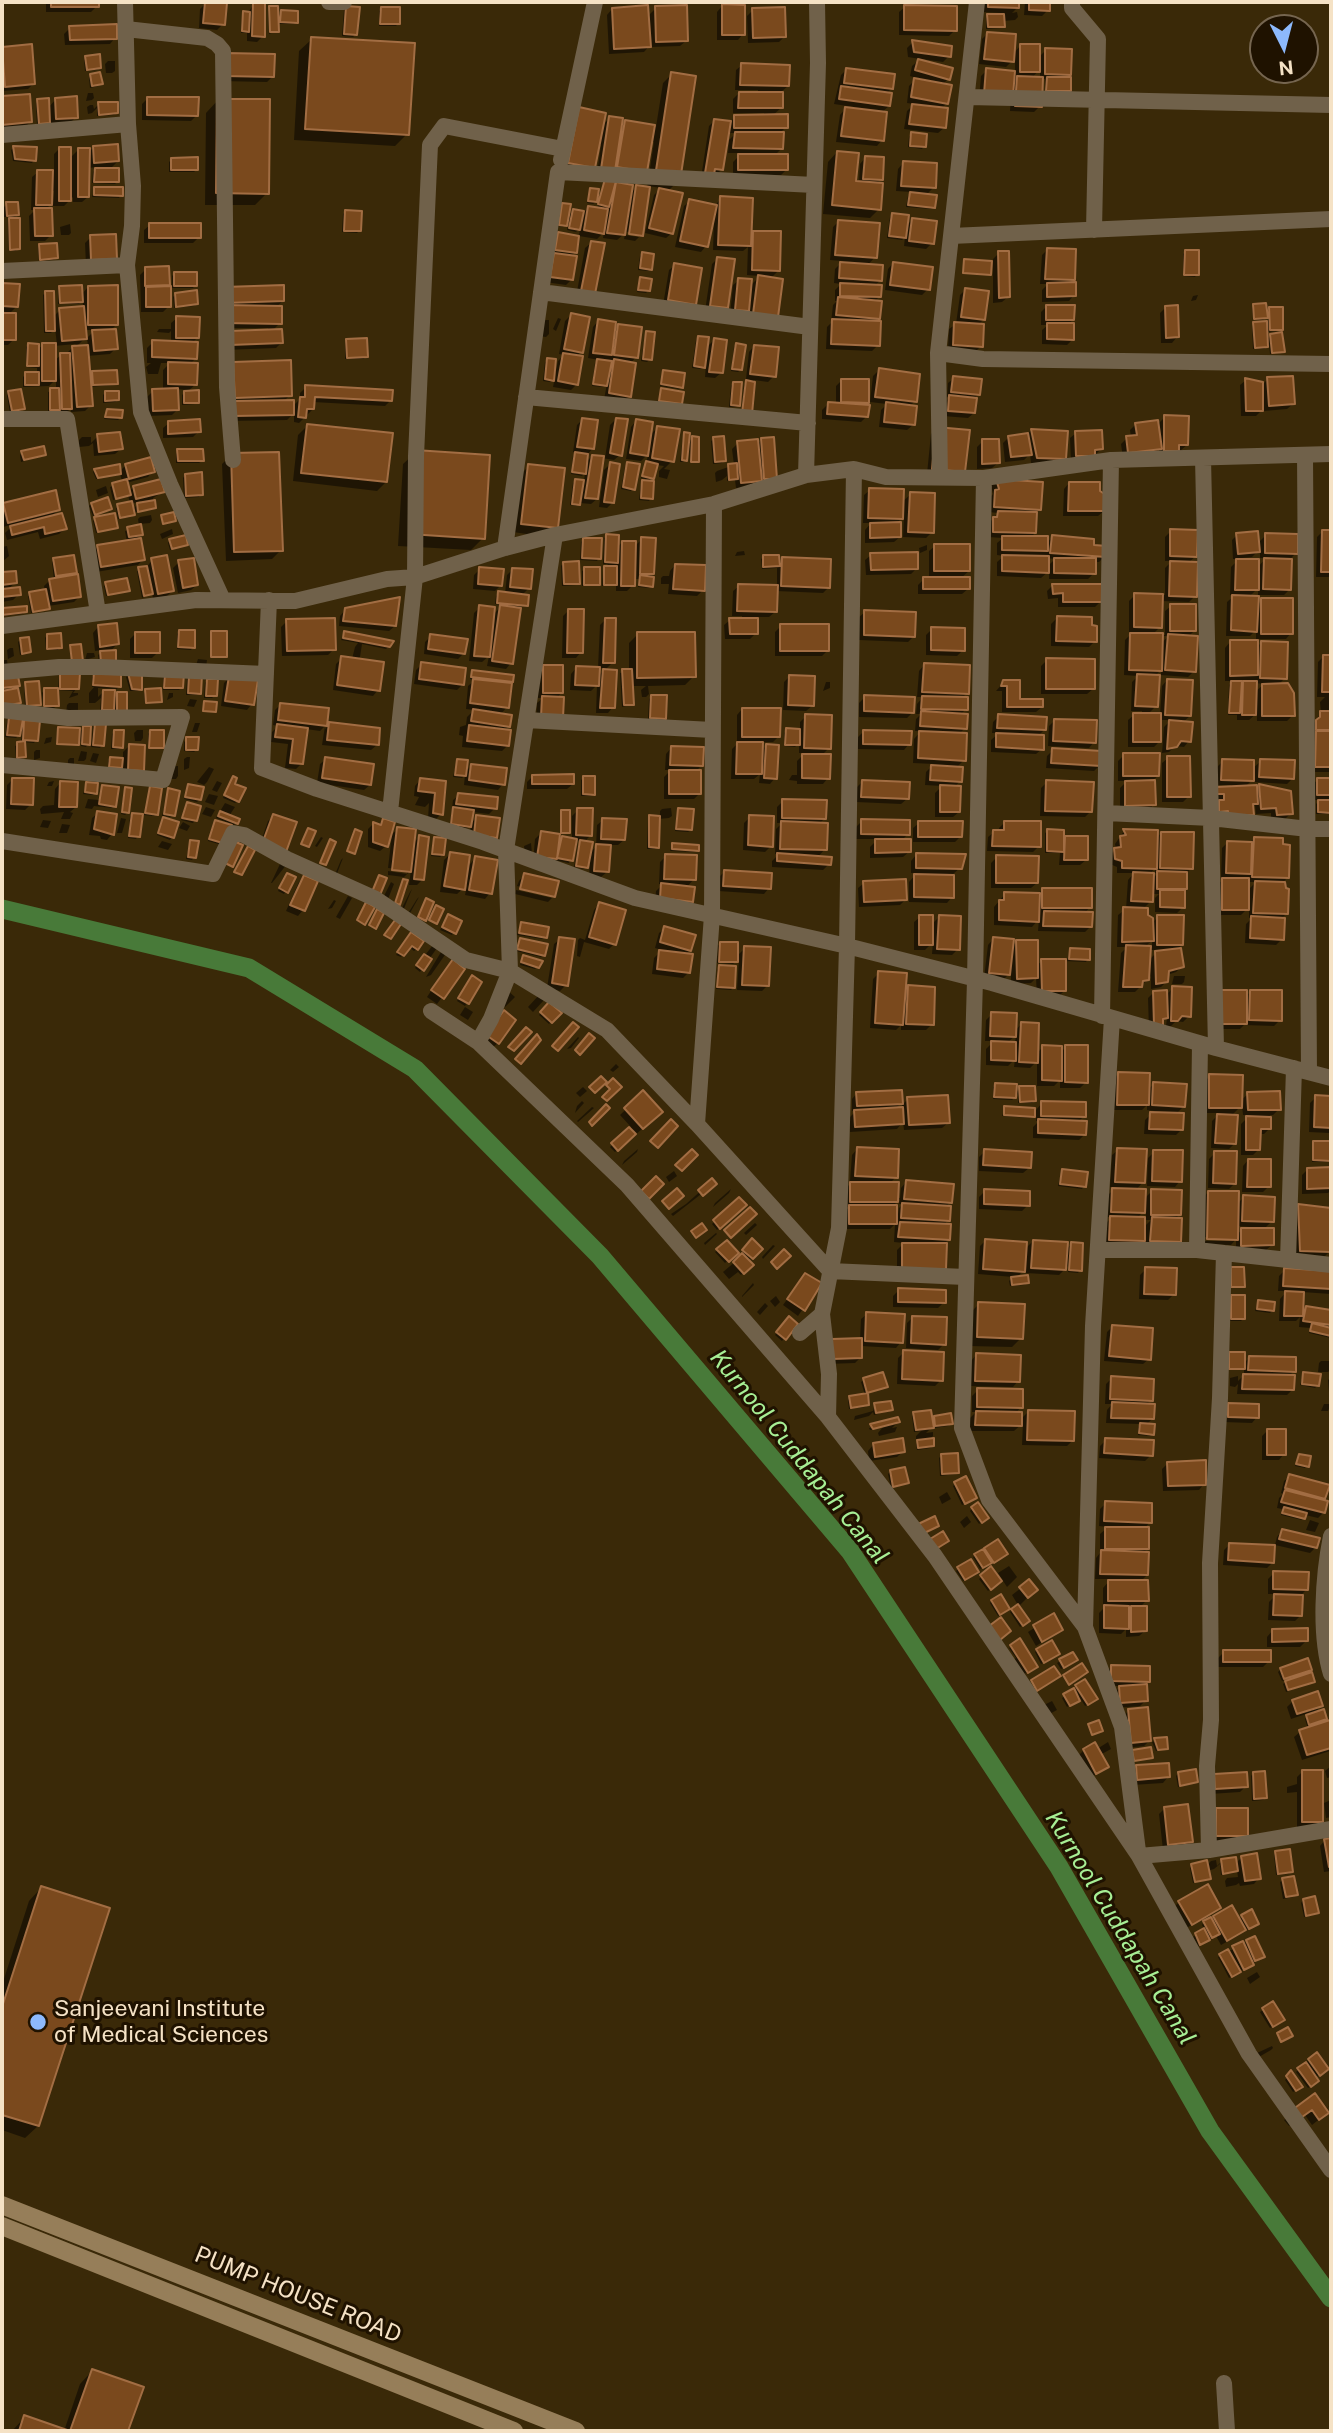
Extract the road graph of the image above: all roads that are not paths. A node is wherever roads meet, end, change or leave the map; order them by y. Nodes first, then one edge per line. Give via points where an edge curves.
1 (125, 2) edge
2 (329, 2) edge
3 (344, 2) edge
4 (594, 2) edge
5 (817, 2) edge
6 (977, 2) edge
7 (1072, 2) edge
8 (126, 29) junction
9 (968, 97) junction
10 (1097, 100) junction
11 (1331, 105) edge
12 (128, 124) junction
13 (2, 135) edge
14 (563, 149) junction
15 (558, 172) junction
16 (814, 185) junction
17 (1331, 219) edge
18 (1094, 230) junction
19 (951, 236) junction
20 (127, 265) junction
21 (2, 271) edge
22 (541, 292) junction
23 (810, 327) junction
24 (937, 353) junction
25 (1331, 364) edge
26 (526, 397) junction
27 (2, 419) edge
28 (808, 423) junction
29 (1331, 454) edge
30 (1305, 455) junction
31 (1203, 458) junction
32 (233, 460) dead end
33 (1111, 460) junction
34 (853, 469) junction
35 (806, 475) junction
36 (940, 477) junction
37 (984, 478) junction
38 (713, 504) junction
39 (555, 535) junction
40 (505, 548) junction
41 (415, 577) junction
42 (223, 600) junction
43 (269, 600) junction
44 (99, 613) junction
45 (2, 626) edge
46 (2, 672) edge
47 (266, 674) junction
48 (2, 710) edge
49 (526, 720) junction
50 (712, 730) junction
51 (2, 765) edge
52 (390, 812) junction
53 (1106, 813) junction
54 (1211, 818) junction
55 (1308, 829) junction
56 (1331, 829) edge
57 (2, 839) edge
58 (506, 850) junction
59 (712, 915) junction
60 (847, 946) junction
61 (509, 971) junction
62 (975, 980) junction
63 (431, 1011) dead end
64 (1107, 1017) junction
65 (478, 1042) junction
66 (1208, 1046) junction
67 (1302, 1070) junction
68 (1331, 1077) edge
69 (697, 1124) junction
70 (1098, 1250) junction
71 (1197, 1250) junction
72 (1224, 1253) junction
73 (1288, 1260) junction
74 (1331, 1265) edge
75 (830, 1271) junction
76 (965, 1276) junction
77 (822, 1314) junction
78 (800, 1333) dead end
79 (828, 1417) junction
80 (1331, 1536) edge
81 (1328, 1571) edge
82 (1085, 1627) junction
83 (1331, 1670) edge
84 (1331, 1829) edge
85 (1209, 1850) junction
86 (1139, 1856) junction
87 (1331, 2170) edge
88 (2, 2205) edge
89 (2, 2226) edge
90 (1224, 2383) dead end
91 (514, 2431) edge
92 (576, 2431) edge
93 (1227, 2431) edge

1 - 8 street
2 - 3 street
4 - 14 street
5 - 16 street
6 - 9 street
7 - 10 street via 1098,39
8 - 12 street
8 - 32 street via 206,38 223,51 227,387
9 - 10 street
9 - 19 street
10 - 11 street
10 - 18 street
12 - 13 street
12 - 20 street via 133,186
14 - 15 street
14 - 41 street via 444,126 430,145
15 - 16 street
15 - 22 street
16 - 23 street
17 - 18 street
18 - 19 street
19 - 24 street
20 - 21 street
20 - 42 street via 141,412
22 - 23 street
22 - 26 street
23 - 28 street
24 - 25 street via 984,359
24 - 36 street
26 - 28 street
26 - 40 street
27 - 44 street via 67,419
28 - 35 street
29 - 30 street
30 - 31 street
30 - 55 street
31 - 33 street
31 - 54 street
33 - 37 street
33 - 53 street
34 - 35 street
34 - 36 street via 886,477
34 - 60 street
35 - 38 street
36 - 37 street
37 - 62 street
38 - 39 street
38 - 50 street
39 - 40 street
39 - 49 street
40 - 41 street
41 - 43 street via 387,579 295,601
41 - 52 street
42 - 43 street
42 - 44 street
43 - 47 street
44 - 45 street
46 - 47 street via 101,667
47 - 52 street via 262,768
48 - 51 street via 68,718 182,717 163,780
49 - 50 street
49 - 58 street
50 - 59 street
52 - 58 street
53 - 54 street
53 - 64 street
54 - 55 street
54 - 66 street
55 - 56 street
55 - 67 street
57 - 61 street via 213,874 233,833 244,835 376,900 466,960
58 - 59 street via 635,898
58 - 61 street
59 - 60 street
59 - 69 street
60 - 62 street
60 - 75 street via 839,1228
61 - 65 street
61 - 69 street via 607,1030
62 - 64 street
62 - 76 street
63 - 65 street
64 - 66 street
64 - 70 street
65 - 79 street via 627,1185
66 - 67 street
66 - 71 street
67 - 68 street
67 - 73 street
69 - 75 street
70 - 71 street
70 - 82 street
71 - 72 street
72 - 73 street
72 - 85 street via 1210,1563
73 - 74 street
75 - 76 street
75 - 77 street
76 - 82 street via 962,1428 989,1500
77 - 78 street
77 - 79 street
79 - 86 street via 935,1556
80 - 81 street
81 - 83 street via 1326,1660
82 - 86 street via 1122,1727
84 - 85 street
85 - 86 street
86 - 87 street via 1249,2054
88 - 92 main road, PUMP HOUSE ROAD
89 - 91 main road
90 - 93 street

